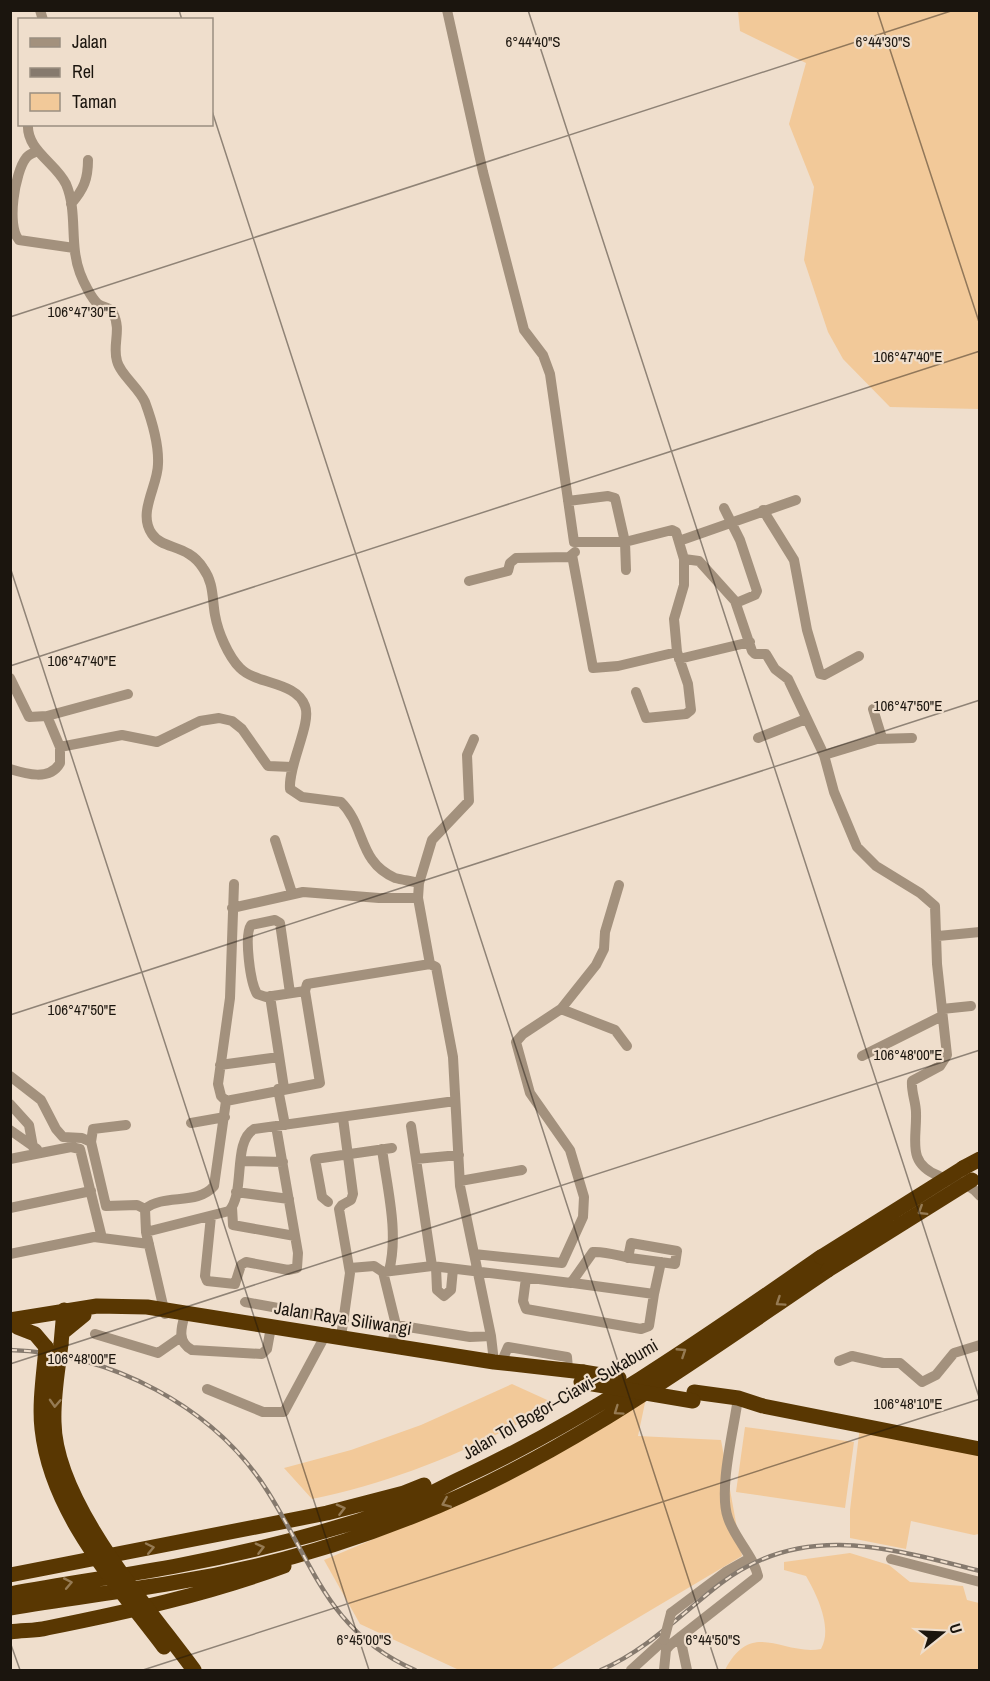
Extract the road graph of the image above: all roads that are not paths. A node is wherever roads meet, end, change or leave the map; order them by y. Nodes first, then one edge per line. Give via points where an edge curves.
1 (447, 10) edge
2 (28, 126) edge
3 (38, 151) junction
4 (88, 160) dead end
5 (71, 204) junction
6 (74, 248) junction
7 (796, 500) dead end
8 (568, 501) junction
9 (724, 508) dead end
10 (763, 510) junction
11 (732, 524) junction
12 (679, 541) junction
13 (625, 542) junction
14 (575, 543) junction
15 (572, 555) junction
16 (684, 558) junction
17 (626, 570) dead end
18 (469, 581) dead end
19 (736, 603) junction
20 (750, 642) junction
21 (678, 655) junction
22 (859, 656) dead end
23 (10, 678) edge
24 (636, 692) dead end
25 (128, 694) dead end
26 (873, 709) dead end
27 (47, 716) junction
28 (806, 719) junction
29 (758, 738) dead end
30 (882, 738) junction
31 (912, 738) dead end
32 (474, 739) dead end
33 (60, 747) junction
34 (824, 755) junction
35 (292, 767) junction
36 (10, 769) edge
37 (275, 840) dead end
38 (419, 883) junction
39 (234, 884) dead end
40 (619, 885) dead end
41 (292, 893) junction
42 (418, 898) junction
43 (232, 908) junction
44 (980, 932) edge
45 (938, 936) junction
46 (430, 964) junction
47 (305, 991) junction
48 (290, 993) junction
49 (270, 996) junction
50 (971, 1006) dead end
51 (561, 1009) junction
52 (942, 1013) junction
53 (627, 1046) dead end
54 (862, 1056) dead end
55 (279, 1057) junction
56 (220, 1065) junction
57 (10, 1076) edge
58 (281, 1089) junction
59 (226, 1101) junction
60 (455, 1101) junction
61 (10, 1104) edge
62 (225, 1117) junction
63 (343, 1118) junction
64 (191, 1123) dead end
65 (126, 1125) dead end
66 (281, 1125) junction
67 (411, 1126) dead end
68 (10, 1130) edge
69 (92, 1143) junction
70 (38, 1150) junction
71 (81, 1151) junction
72 (348, 1154) junction
73 (459, 1155) junction
74 (10, 1159) edge
75 (416, 1159) junction
76 (980, 1159) edge
77 (241, 1161) junction
78 (283, 1162) junction
79 (522, 1170) dead end
80 (972, 1175) edge
81 (460, 1181) junction
82 (92, 1191) junction
83 (236, 1192) junction
84 (980, 1196) edge
85 (289, 1199) junction
86 (328, 1202) dead end
87 (232, 1207) junction
88 (10, 1208) edge
89 (145, 1209) junction
90 (211, 1216) junction
91 (147, 1232) junction
92 (296, 1236) junction
93 (102, 1238) junction
94 (149, 1244) junction
95 (10, 1254) edge
96 (474, 1254) junction
97 (628, 1258) junction
98 (661, 1262) junction
99 (825, 1263) junction
100 (434, 1267) junction
101 (350, 1268) junction
102 (453, 1269) junction
103 (386, 1271) junction
104 (478, 1273) junction
105 (526, 1278) junction
106 (573, 1283) junction
107 (654, 1294) junction
108 (245, 1302) dead end
109 (171, 1312) junction
110 (344, 1320) junction
111 (13, 1324) edge
112 (396, 1325) junction
113 (271, 1326) junction
114 (56, 1327) junction
115 (95, 1334) dead end
116 (334, 1336) junction
117 (491, 1336) junction
118 (181, 1337) junction
119 (980, 1345) edge
120 (392, 1346) junction
121 (839, 1361) dead end
122 (501, 1363) junction
123 (578, 1375) junction
124 (207, 1389) dead end
125 (737, 1403) junction
126 (980, 1449) edge
127 (505, 1458) junction
128 (324, 1547) junction
129 (750, 1558) junction
130 (891, 1559) dead end
131 (10, 1575) edge
132 (980, 1582) edge
133 (10, 1594) edge
134 (10, 1608) edge
135 (43, 1629) junction
136 (10, 1632) edge
137 (680, 1637) junction
138 (10, 1639) edge
139 (665, 1645) junction
140 (182, 1671) edge
141 (194, 1671) edge
142 (631, 1671) edge
143 (642, 1671) edge
144 (664, 1671) edge
145 (687, 1671) edge

1 - 8 street via 523,327 543,355 550,374
2 - 3 street via 29,137
3 - 5 street via 61,175
3 - 6 street via 27,156 20,174 12,208 15,236 19,240
4 - 5 street via 88,176
5 - 6 street
6 - 35 street via 80,273 94,299 114,314 118,329 117,363 143,398 154,434 158,467 147,513 149,528 158,540 186,551 204,568 213,588 217,621 238,667 302,700 307,717
7 - 10 street
8 - 13 street via 615,498
8 - 14 street
9 - 11 street
10 - 11 street
10 - 22 street via 794,560 820,674
11 - 12 street
11 - 19 street via 757,591
12 - 13 street via 672,530
12 - 16 street
13 - 14 street
13 - 17 street
14 - 15 street
15 - 18 street via 516,558 507,571
15 - 21 street via 593,668
16 - 19 street via 699,561
16 - 21 street via 684,585 674,615
19 - 20 street
20 - 21 street
20 - 28 street via 754,653 766,654 775,669 787,676
21 - 24 street via 688,684 690,712 646,718
23 - 27 street via 29,717
25 - 27 street
26 - 30 street
27 - 33 street
28 - 29 street
28 - 34 street
30 - 31 street
30 - 34 street
32 - 38 street via 467,755 469,801 432,840
33 - 35 street via 122,735 158,742 200,722 219,718 242,729 268,766
33 - 36 street via 60,763 54,770 31,775
34 - 45 street via 834,792 857,847 876,866 933,902
35 - 38 street via 292,792 341,802 354,820 371,861 395,878
37 - 41 street
38 - 42 street
39 - 43 street
40 - 51 street via 601,957
41 - 42 street
41 - 43 street
42 - 46 street
43 - 56 street via 230,998
44 - 45 street
45 - 52 street
46 - 47 street via 309,984
46 - 60 street via 436,966 453,1057
47 - 48 street
47 - 58 street via 320,1083
48 - 49 street
48 - 49 street via 281,926 276,920 266,921 251,925 247,933 254,988 259,996
49 - 55 street
50 - 52 street
51 - 53 street via 615,1030
51 - 96 street via 516,1042 530,1093 571,1154 585,1201 580,1224 561,1263
52 - 54 street
52 - 84 street via 946,1060 912,1083 916,1112 914,1145 929,1171 968,1184
55 - 56 street
55 - 58 street
56 - 59 street via 219,1088
57 - 69 street via 41,1100 63,1137
58 - 59 street
58 - 66 street
59 - 62 street
60 - 63 street
60 - 73 street
61 - 70 street via 29,1125
62 - 64 street
62 - 89 street via 214,1186 208,1193
63 - 66 street
63 - 72 street
65 - 69 street via 93,1129
66 - 77 street via 247,1134
66 - 78 street
67 - 75 street
68 - 70 street
69 - 71 street
69 - 89 street via 105,1204 111,1208 137,1205
70 - 71 street via 71,1146
70 - 74 street
71 - 82 street
72 - 86 street via 314,1161 322,1197
72 - 101 street via 353,1196 339,1209
72 - 103 street via 387,1149 393,1239
73 - 75 street
73 - 81 street
75 - 100 street
76 - 80 highway, Jalan Tol Bogor–Ciawi–Sukabumi
77 - 78 street
77 - 83 street
78 - 85 street
79 - 81 street
80 - 99 highway, Jalan Tol Bogor–Ciawi–Sukabumi, bridge
81 - 96 street
82 - 88 street
82 - 93 street
83 - 85 street
83 - 87 street
85 - 92 street
87 - 90 street
87 - 92 street via 234,1225
89 - 91 street
90 - 91 street
90 - 92 street via 205,1276 213,1283 235,1284 240,1267 246,1262 295,1269 299,1262
91 - 94 street
93 - 94 street
93 - 95 street
94 - 109 street
96 - 104 street
97 - 98 street
97 - 98 street via 631,1244 677,1247 675,1264
97 - 106 street via 593,1252
98 - 107 street
127 -> 99 highway, Jalan Tol Bogor–Ciawi–Sukabumi
99 -> 128 highway, Jalan Tol Bogor–Ciawi–Sukabumi via 603,1421 476,1490
100 - 102 street
100 - 102 street via 437,1290 444,1296 451,1290
100 - 103 street
101 - 103 street via 377,1266
101 - 110 street
102 - 104 street
103 - 112 street
104 - 105 street
104 - 117 street
105 - 106 street
105 - 107 street via 526,1309 641,1329 649,1326
106 - 107 street
108 - 110 street
109 - 113 highway, Jalan Raya Siliwangi
109 - 114 highway, Jalan Raya Siliwangi via 84,1316
109 - 114 highway, Jalan Raya Siliwangi via 122,1305
109 - 118 street
110 - 116 street
111 - 114 highway, Jalan Raya Siliwangi
111 - 114 highway via 34,1334
112 - 117 street via 470,1337
112 - 120 street
113 - 116 highway, Jalan Raya Siliwangi
113 - 118 street via 267,1349 259,1355 192,1350
114 - 140 highway, bridge via 42,1428 57,1486 74,1521 105,1568
114 -> 141 highway, bridge via 54,1424 70,1488 97,1535
115 - 118 street via 158,1353
116 - 120 highway, Jalan Raya Siliwangi
116 - 124 street via 284,1412 263,1412
117 - 122 street
119 - 121 street via 952,1354 936,1375 922,1382 900,1363 852,1356
120 - 122 highway, Jalan Raya Siliwangi
122 - 123 highway, Jalan Raya Siliwangi
122 - 123 street via 508,1347 567,1357
123 - 125 highway, Jalan Raya Siliwangi, bridge
125 - 126 highway, Jalan Raya Siliwangi
125 - 129 street via 726,1509 730,1524
131 -> 127 highway via 327,1513 404,1493 485,1459
133 -> 127 highway, Jalan Tol Bogor–Ciawi–Sukabumi via 180,1566 319,1533 402,1506
128 - 134 highway, Jalan Tol Bogor–Ciawi–Sukabumi via 173,1583
128 - 135 highway via 244,1580
129 - 137 street via 757,1578
129 - 139 street, bridge via 671,1613
130 - 132 street
135 - 136 highway
135 - 138 highway
137 - 139 street
137 - 145 street
139 - 142 street
139 - 143 street
139 - 144 street

